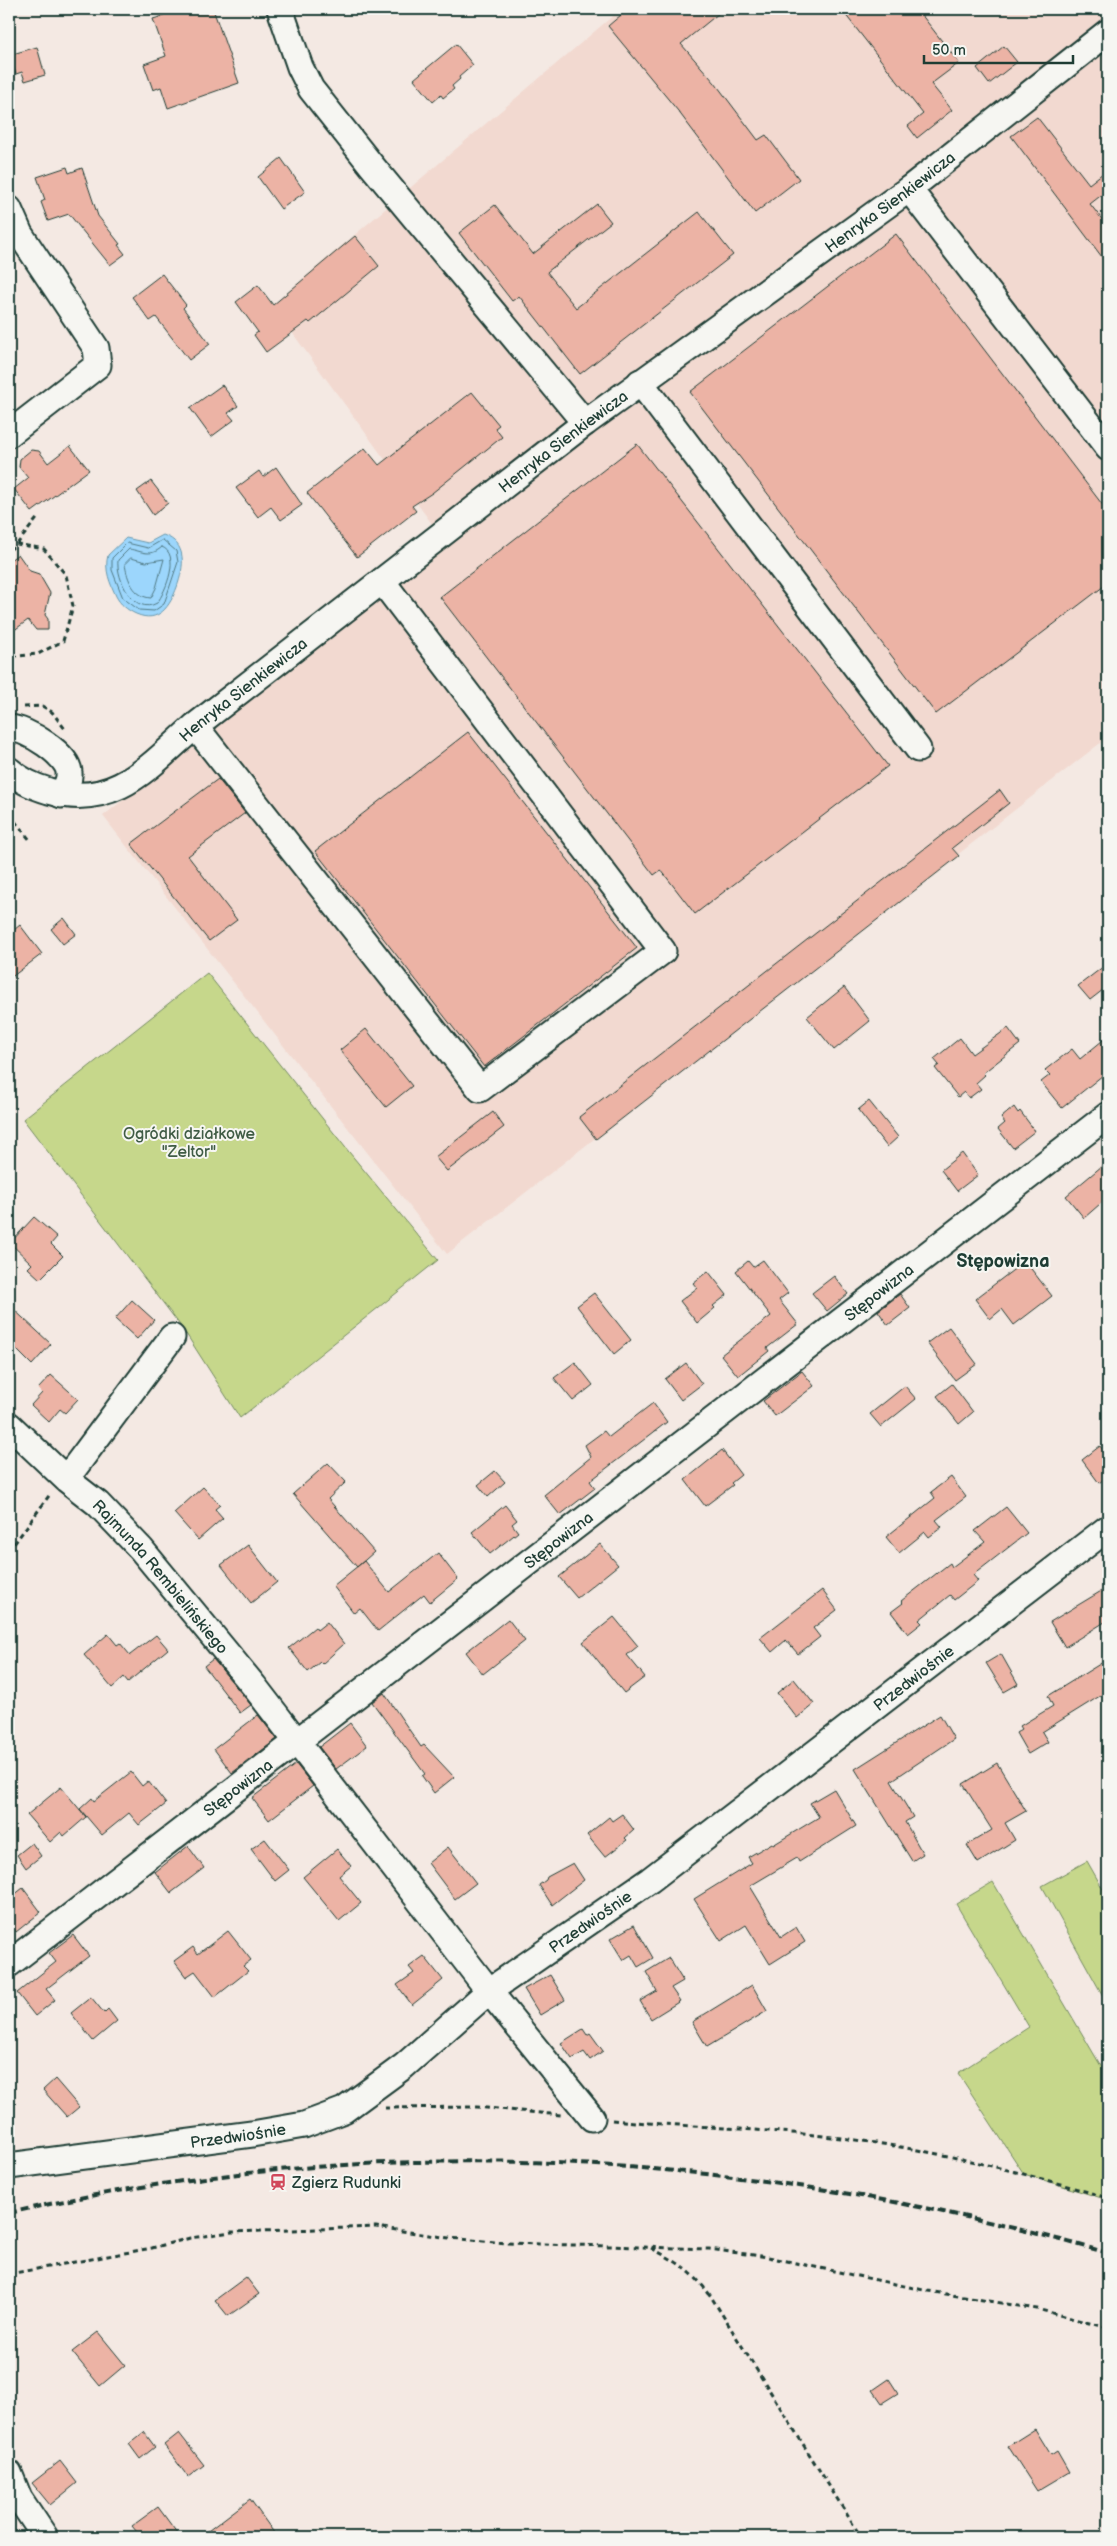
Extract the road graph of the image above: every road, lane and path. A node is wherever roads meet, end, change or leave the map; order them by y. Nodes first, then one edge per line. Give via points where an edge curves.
1 (280, 9) edge
2 (1108, 32) edge
3 (909, 189) junction
4 (9, 209) edge
5 (640, 382) junction
6 (585, 423) junction
7 (9, 434) edge
8 (1108, 448) edge
9 (39, 516) dead end
10 (17, 544) junction
11 (9, 550) edge
12 (382, 581) junction
13 (9, 657) edge
14 (196, 726) junction
15 (9, 728) edge
16 (918, 749) dead end
17 (9, 770) edge
18 (61, 794) junction
19 (9, 814) edge
20 (30, 840) dead end
21 (1108, 1115) edge
22 (172, 1337) dead end
23 (9, 1424) edge
24 (65, 1476) junction
25 (1108, 1528) edge
26 (9, 1551) edge
27 (297, 1743) junction
28 (9, 1964) edge
29 (490, 1991) junction
30 (380, 2109) dead end
31 (592, 2118) junction
32 (9, 2166) edge
33 (1108, 2198) edge
34 (650, 2248) junction
35 (9, 2274) edge
36 (1108, 2328) edge
37 (10, 2480) edge
38 (45, 2537) edge
39 (861, 2537) edge

1 - 6 street via 311,89
2 - 3 street, Henryka Sienkiewicza
3 - 5 street, Henryka Sienkiewicza
3 - 8 street
4 - 7 street via 20,234 96,348 98,365
5 - 6 street, Henryka Sienkiewicza
5 - 16 street
6 - 12 street, Henryka Sienkiewicza
9 - 10 path
10 - 11 path
10 - 13 path via 44,550 66,575 73,606 63,642 38,654
12 - 14 street, Henryka Sienkiewicza
12 - 14 street via 663,951 480,1089
14 - 18 street, Henryka Sienkiewicza via 143,771 117,788 97,796
15 - 18 street via 35,736 64,761 70,771
17 - 18 street, Henryka Sienkiewicza via 33,786
19 - 20 path
21 - 27 street, Stępowizna
22 - 24 street
23 - 24 street, Rajmunda Rembielińskiego
24 - 26 path
24 - 27 street, Rajmunda Rembielińskiego via 98,1504 141,1549
25 - 29 street, Przedwiośnie via 650,1880
27 - 28 street, Stępowizna
27 - 29 street, Rajmunda Rembielińskiego
29 - 31 street, Rajmunda Rembielińskiego
29 - 32 street, Przedwiośnie via 404,2066 344,2110 317,2121 252,2134
30 - 31 path via 477,2107
31 - 33 path via 876,2142 979,2162
34 - 35 path via 478,2240 376,2227 232,2232
34 - 36 path via 709,2249 768,2257 928,2291 1037,2309
34 - 39 path via 682,2264 710,2295
37 - 38 street via 26,2511

